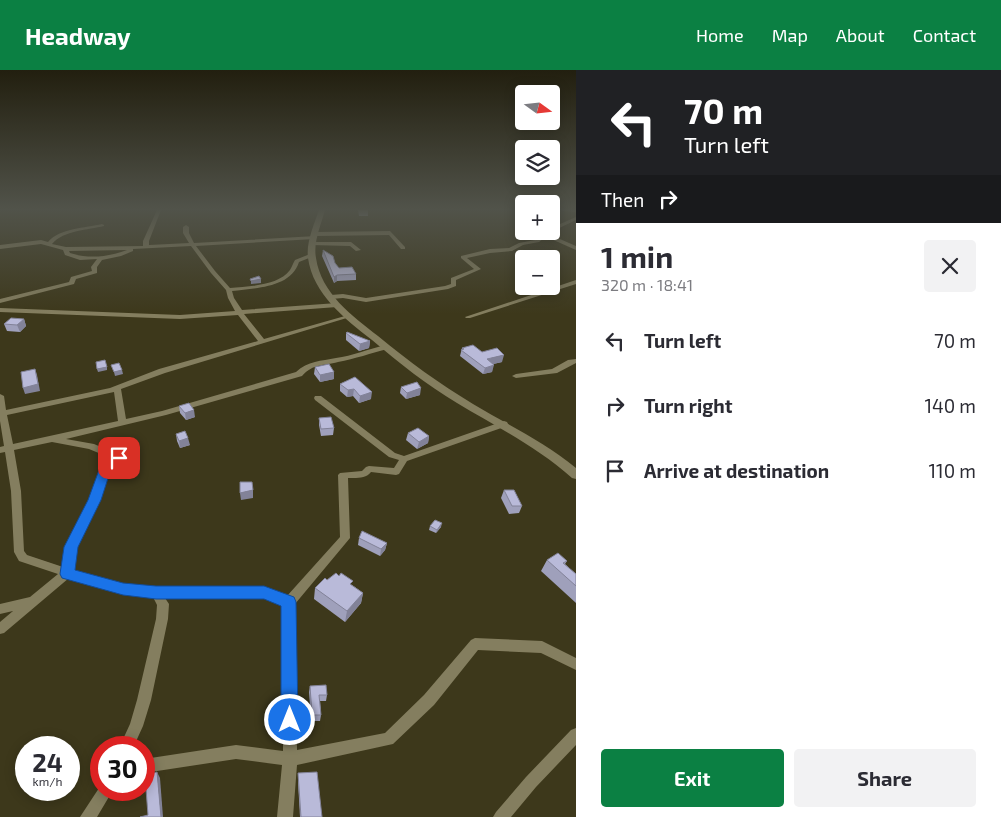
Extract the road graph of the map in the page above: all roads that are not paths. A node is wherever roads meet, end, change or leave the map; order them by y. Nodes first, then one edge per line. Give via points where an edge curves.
1 (18, 245) edge
2 (59, 245) edge
3 (210, 245) edge
4 (313, 245) edge
5 (352, 245) edge
6 (401, 245) edge
7 (519, 245) edge
8 (193, 246) junction
9 (0, 247) edge
10 (138, 247) junction
11 (146, 247) joint
12 (404, 248) dead end
13 (66, 249) junction
14 (358, 250) dead end
15 (312, 255) junction
16 (106, 257) junction
17 (576, 282) edge
18 (229, 290) junction
19 (36, 292) junction
20 (0, 301) edge
21 (334, 301) junction
22 (0, 310) edge
23 (15, 310) junction
24 (240, 313) junction
25 (347, 317) junction
26 (468, 317) dead end
27 (263, 342) junction
28 (385, 347) junction
29 (576, 362) edge
30 (516, 376) dead end
31 (117, 388) junction
32 (0, 396) edge
33 (318, 398) dead end
34 (3, 414) junction
35 (122, 422) junction
36 (504, 424) junction
37 (52, 439) junction
38 (5, 448) edge
39 (404, 459) junction
40 (576, 475) edge
41 (68, 574) junction
42 (156, 593) junction
43 (33, 601) junction
44 (289, 602) junction
45 (0, 609) edge
46 (0, 629) edge
47 (576, 664) edge
48 (576, 735) edge
49 (131, 736) edge
50 (290, 759) junction
51 (155, 764) edge
52 (99, 801) edge
53 (88, 817) edge
54 (285, 817) edge
55 (501, 817) edge

1 - 9 street
2 - 13 street
3 - 8 street
4 - 15 street
5 - 14 street
6 - 12 street
7 - 21 street via 510,250 463,257 478,269 453,278 454,285 446,288 366,300 343,296
8 - 11 street
8 - 18 street
10 - 11 street
10 - 13 street
10 - 16 street
13 - 16 street via 67,254 80,258
15 - 18 street via 297,261 294,271 286,278
15 - 21 street via 316,275
16 - 19 street via 94,267 95,272 73,278 72,283
17 - 26 street
18 - 24 street
19 - 20 street
19 - 23 street
21 - 24 street
21 - 25 street
22 - 23 street
23 - 24 street via 180,317
24 - 27 street
25 - 27 street
25 - 28 street
27 - 31 street via 162,371
28 - 35 street via 329,360 299,374
28 - 36 street via 440,388
29 - 30 street via 554,371
31 - 34 street
31 - 35 street
32 - 34 street
33 - 39 street via 392,455
34 - 38 street
35 - 37 street
36 - 39 street
36 - 40 street via 561,461
37 - 38 street
37 - 41 street via 91,446 119,458 105,470 71,547
38 - 41 street via 18,515 19,552 23,558
39 - 44 street via 396,472 369,469 365,474 343,476 346,538
41 - 42 street via 123,589
41 - 43 street
42 - 44 street via 264,593
42 - 49 street via 163,604 162,618 144,700
43 - 45 street
43 - 46 street
44 - 50 street
47 - 50 street via 542,647 475,644 429,700 388,739
48 - 55 street
50 - 51 street via 236,752
50 - 54 street
52 - 53 street

